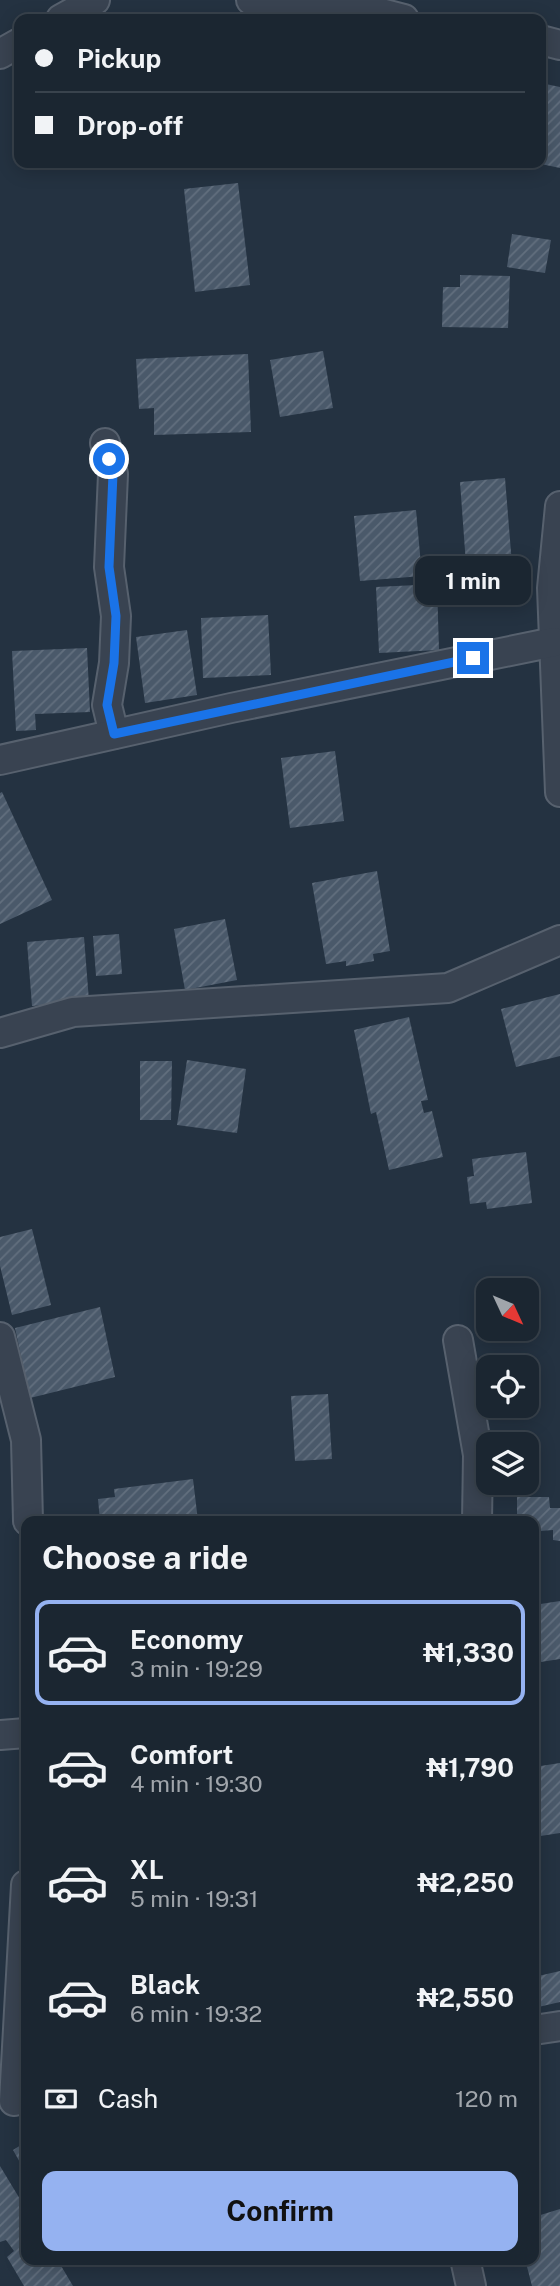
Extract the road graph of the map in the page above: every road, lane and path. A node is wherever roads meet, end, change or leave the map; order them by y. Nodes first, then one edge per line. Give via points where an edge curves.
1 (95, 0) edge
2 (251, 0) edge
3 (70, 14) edge
4 (385, 14) edge
5 (105, 443) dead end
6 (560, 506) edge
7 (554, 642) junction
8 (114, 734) junction
9 (0, 760) edge
10 (560, 792) edge
11 (560, 940) edge
12 (0, 1033) edge
13 (0, 1337) edge
14 (458, 1340) dead end
15 (28, 1516) edge
16 (477, 1516) edge
17 (21, 1733) edge
18 (0, 1735) edge
19 (21, 1968) edge
20 (560, 2026) edge
21 (539, 2029) edge
22 (13, 2100) edge
23 (466, 2265) edge
24 (471, 2286) edge

1 - 3 street
2 - 4 street via 289,6 350,5
5 - 8 street via 113,474 109,567 116,616 107,705
6 - 7 street via 552,588
7 - 8 street
7 - 10 street
8 - 9 street
11 - 12 street via 449,988 73,1012
13 - 15 street via 26,1440
14 - 16 street via 478,1455
17 - 18 street
19 - 22 street
20 - 21 street
23 - 24 street

